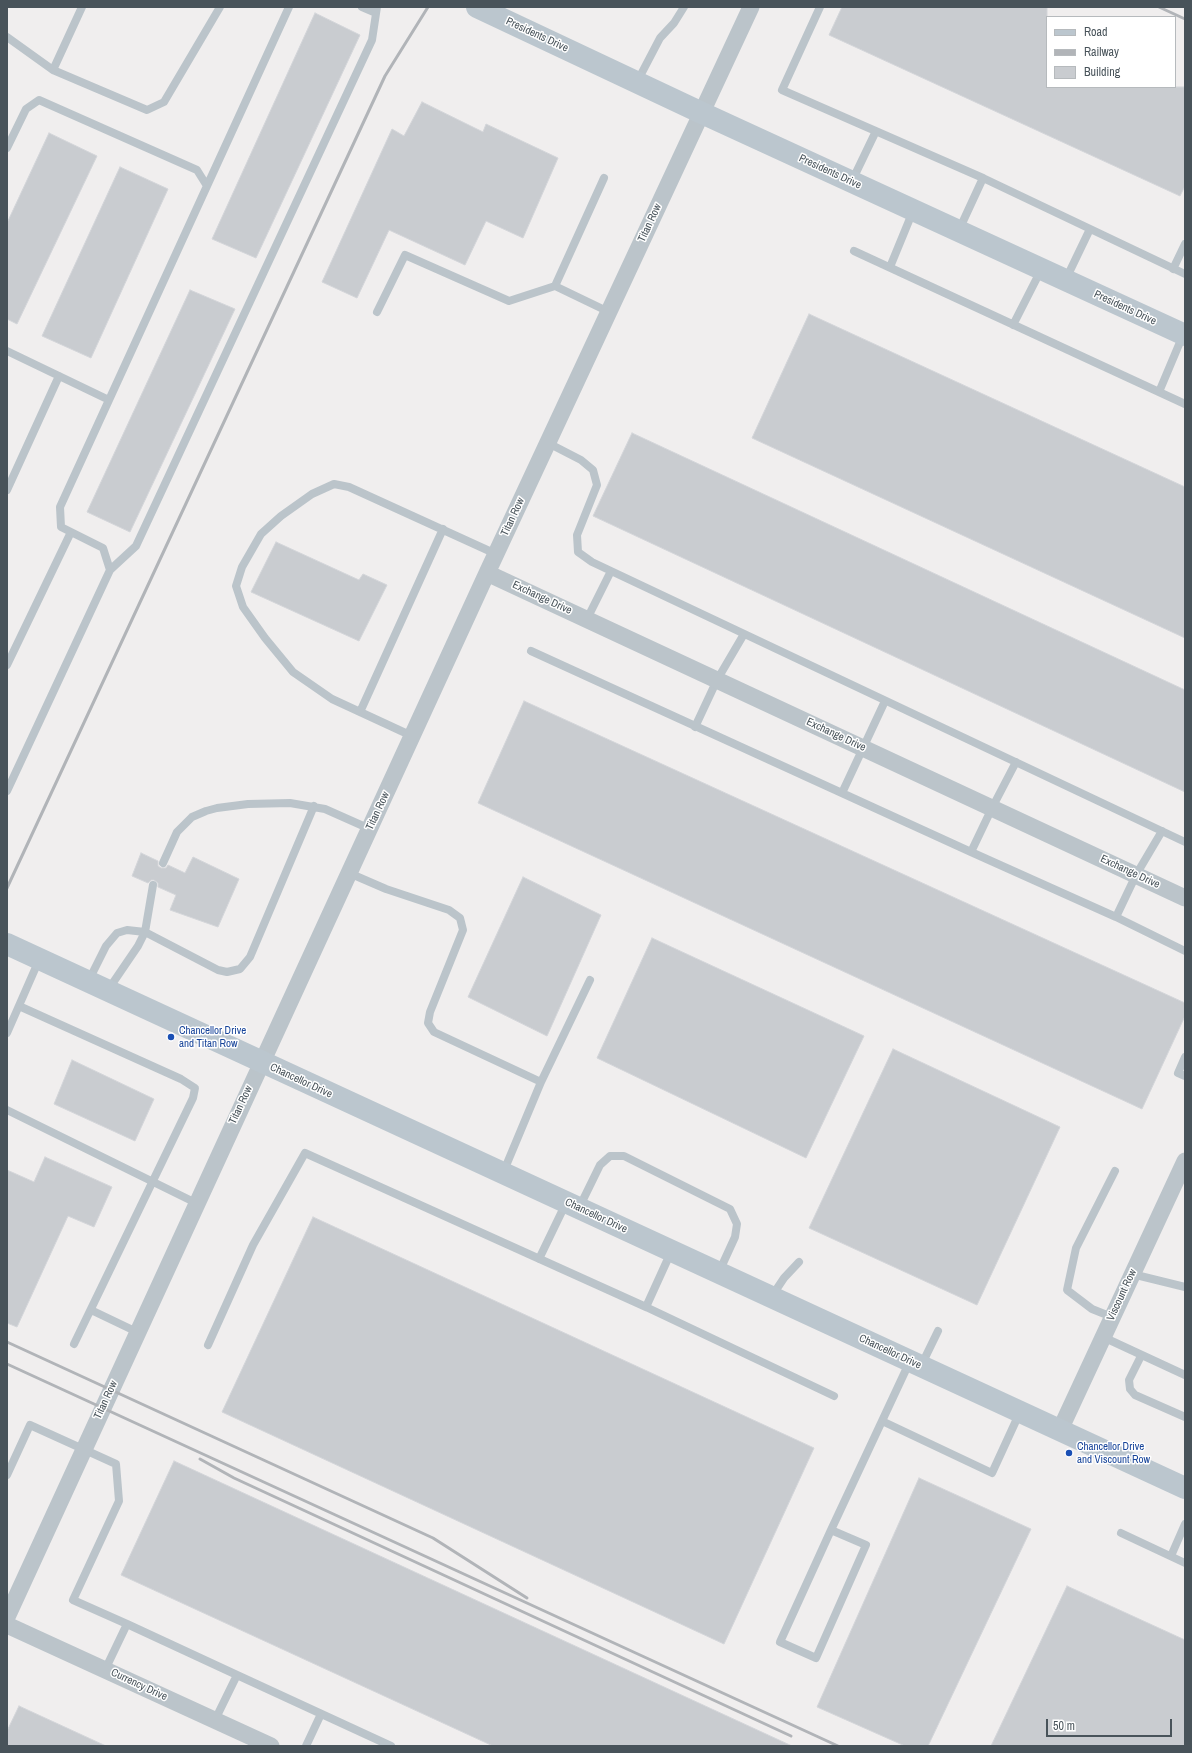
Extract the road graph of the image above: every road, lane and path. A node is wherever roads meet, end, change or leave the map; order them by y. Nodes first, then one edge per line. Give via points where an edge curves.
1 (82, 7) edge
2 (220, 7) edge
3 (289, 7) edge
4 (362, 7) edge
5 (477, 7) edge
6 (684, 7) edge
7 (751, 7) edge
8 (820, 7) edge
9 (376, 10) edge
10 (7, 37) edge
11 (53, 70) junction
12 (637, 82) junction
13 (702, 113) junction
14 (876, 131) junction
15 (7, 148) edge
16 (604, 178) dead end
17 (983, 178) junction
18 (852, 182) junction
19 (207, 186) junction
20 (913, 210) junction
21 (1090, 229) junction
22 (958, 231) junction
23 (1185, 244) edge
24 (854, 251) dead end
25 (890, 267) junction
26 (1041, 269) junction
27 (1173, 269) junction
28 (1185, 274) edge
29 (1066, 281) junction
30 (556, 286) junction
31 (377, 312) dead end
32 (609, 312) junction
33 (1013, 325) junction
34 (1184, 335) edge
35 (7, 351) edge
36 (59, 376) junction
37 (1159, 392) junction
38 (109, 400) junction
39 (1185, 404) edge
40 (548, 443) junction
41 (7, 490) edge
42 (443, 528) junction
43 (71, 532) junction
44 (496, 554) junction
45 (110, 570) junction
46 (611, 571) junction
47 (487, 573) junction
48 (588, 619) junction
49 (744, 634) junction
50 (531, 651) dead end
51 (7, 665) edge
52 (717, 680) junction
53 (885, 701) junction
54 (360, 712) junction
55 (695, 727) junction
56 (412, 736) junction
57 (864, 748) junction
58 (1016, 762) junction
59 (7, 791) edge
60 (842, 793) junction
61 (314, 806) junction
62 (992, 808) junction
63 (370, 828) junction
64 (1162, 831) junction
65 (1185, 842) edge
66 (971, 852) junction
67 (163, 863) dead end
68 (349, 873) junction
69 (1136, 875) junction
70 (153, 885) dead end
71 (1185, 898) edge
72 (1116, 917) junction
73 (145, 932) junction
74 (7, 944) edge
75 (1185, 950) edge
76 (40, 959) junction
77 (590, 980) dead end
78 (98, 986) junction
79 (19, 1006) junction
80 (7, 1033) edge
81 (1185, 1057) edge
82 (261, 1062) junction
83 (1185, 1076) edge
84 (541, 1082) junction
85 (7, 1110) edge
86 (1185, 1161) edge
87 (1115, 1171) dead end
88 (503, 1173) junction
89 (154, 1182) junction
90 (196, 1203) junction
91 (572, 1205) junction
92 (672, 1251) junction
93 (539, 1259) junction
94 (799, 1262) dead end
95 (719, 1273) junction
96 (1132, 1274) junction
97 (1185, 1287) edge
98 (771, 1297) junction
99 (646, 1307) junction
100 (91, 1310) junction
101 (1112, 1317) junction
102 (938, 1331) dead end
103 (137, 1332) junction
104 (1103, 1337) junction
105 (74, 1344) dead end
106 (208, 1345) dead end
107 (1140, 1356) junction
108 (915, 1363) junction
109 (1185, 1375) edge
110 (834, 1396) dead end
111 (1021, 1412) junction
112 (1185, 1417) edge
113 (882, 1421) junction
114 (1060, 1430) junction
115 (84, 1449) junction
116 (7, 1475) edge
117 (1185, 1488) edge
118 (1185, 1524) edge
119 (832, 1530) junction
120 (1121, 1533) dead end
121 (1171, 1556) junction
122 (1185, 1563) edge
123 (7, 1617) edge
124 (126, 1624) junction
125 (7, 1625) edge
126 (105, 1670) junction
127 (237, 1675) junction
128 (321, 1714) junction
129 (216, 1720) junction
130 (271, 1746) edge
131 (306, 1746) edge
132 (391, 1746) edge

1 - 11 lane
2 - 11 lane via 164,102 147,110
3 - 19 lane
4 - 9 lane
5 - 12 street, Presidents Drive
6 - 12 lane via 660,38
7 - 13 street, Titan Row
8 - 14 lane via 782,90
9 - 45 lane via 372,40 136,546
10 - 11 lane
12 - 13 street, Presidents Drive
13 - 18 street, Presidents Drive
13 - 32 street, Titan Row
14 - 17 lane
14 - 18 lane
15 - 19 lane via 26,109 40,100 197,170
16 - 30 lane
17 - 21 lane
17 - 22 lane
18 - 20 street, Presidents Drive
19 - 38 lane
20 - 22 street, Presidents Drive
20 - 25 lane
21 - 27 lane
21 - 29 lane
22 - 26 street, Presidents Drive
23 - 27 lane
24 - 25 lane
25 - 33 lane
26 - 29 street, Presidents Drive
26 - 33 lane
27 - 28 lane
29 - 34 street, Presidents Drive
30 - 31 lane via 510,301 405,255
30 - 32 lane
32 - 40 street, Titan Row
33 - 37 lane
34 - 37 lane
35 - 36 lane
36 - 38 lane
36 - 41 lane
37 - 39 lane
38 - 43 lane via 60,507 61,527
40 - 44 street, Titan Row
40 - 46 lane via 581,460 593,470 597,485 578,534 578,552
42 - 44 lane
42 - 54 lane
42 - 54 lane via 349,487 334,484 312,494 261,534 242,567 236,586 243,606 265,638 293,672 332,699
43 - 45 lane via 103,548
43 - 51 lane
44 - 47 street, Titan Row
45 - 59 lane
46 - 48 lane
46 - 49 lane
47 - 48 street, Exchange Drive
47 - 56 street, Titan Row
48 - 52 street, Exchange Drive
49 - 52 lane
49 - 53 lane
50 - 55 lane
52 - 55 lane
52 - 57 street, Exchange Drive
53 - 57 lane
53 - 58 lane
54 - 56 lane
55 - 60 lane
56 - 63 street, Titan Row
57 - 60 lane
57 - 62 street, Exchange Drive
58 - 62 lane
58 - 64 lane
60 - 66 lane
61 - 63 lane via 335,812
61 - 67 lane via 274,802 206,811 192,817 177,832
61 - 73 lane via 250,958 240,969 227,972 218,970
62 - 66 lane
62 - 69 street, Exchange Drive
63 - 68 street, Titan Row
64 - 65 lane
64 - 69 lane
66 - 72 lane
68 - 82 street, Titan Row
68 - 84 lane via 386,889 449,910 460,918 463,930 430,1012 428,1023 434,1032
69 - 71 street, Exchange Drive
69 - 72 lane
70 - 73 lane
72 - 75 lane
73 - 78 lane via 138,946
73 - 78 lane via 127,930 117,934 106,946
74 - 76 street, Chancellor Drive
76 - 78 street, Chancellor Drive
76 - 79 lane
77 - 84 lane
78 - 82 street, Chancellor Drive
79 - 80 lane
79 - 89 lane via 181,1079 195,1088 193,1098
81 - 83 lane via 1178,1073
82 - 88 street, Chancellor Drive
82 - 90 street, Titan Row
84 - 88 lane
85 - 89 lane
86 - 96 street, Viscount Row
87 - 101 lane via 1076,1248 1067,1290 1092,1309
88 - 91 street, Chancellor Drive
89 - 90 lane
89 - 100 lane
90 - 103 street, Titan Row
91 - 92 street, Chancellor Drive
91 - 93 lane
91 - 95 lane via 600,1165 610,1156 624,1156 730,1209 737,1224 735,1237
92 - 95 street, Chancellor Drive
92 - 99 lane
93 - 99 lane
93 - 106 lane via 305,1153 253,1245
94 - 98 lane
95 - 98 street, Chancellor Drive
96 - 97 lane
96 - 101 street, Viscount Row
98 - 108 street, Chancellor Drive
99 - 110 lane
100 - 103 lane
100 - 105 lane
101 - 104 street, Viscount Row
102 - 108 lane
103 - 115 street, Titan Row
104 - 107 lane
104 - 114 street, Viscount Row
107 - 109 lane
107 - 112 lane via 1129,1380 1130,1389 1135,1395
108 - 111 street, Chancellor Drive
108 - 113 lane
111 - 113 lane via 992,1473
111 - 114 street, Chancellor Drive
113 - 119 lane
114 - 117 street, Chancellor Drive
115 - 116 lane via 30,1425
115 - 123 street, Titan Row
115 - 124 lane via 116,1464 119,1501 73,1600
118 - 121 lane
119 - 119 lane via 780,1642 816,1658 866,1545
120 - 121 lane
121 - 122 lane
124 - 126 lane
124 - 127 lane
125 - 126 street, Currency Drive
126 - 129 street, Currency Drive
127 - 128 lane
127 - 129 lane
128 - 131 lane
128 - 132 lane
129 - 130 street, Currency Drive

